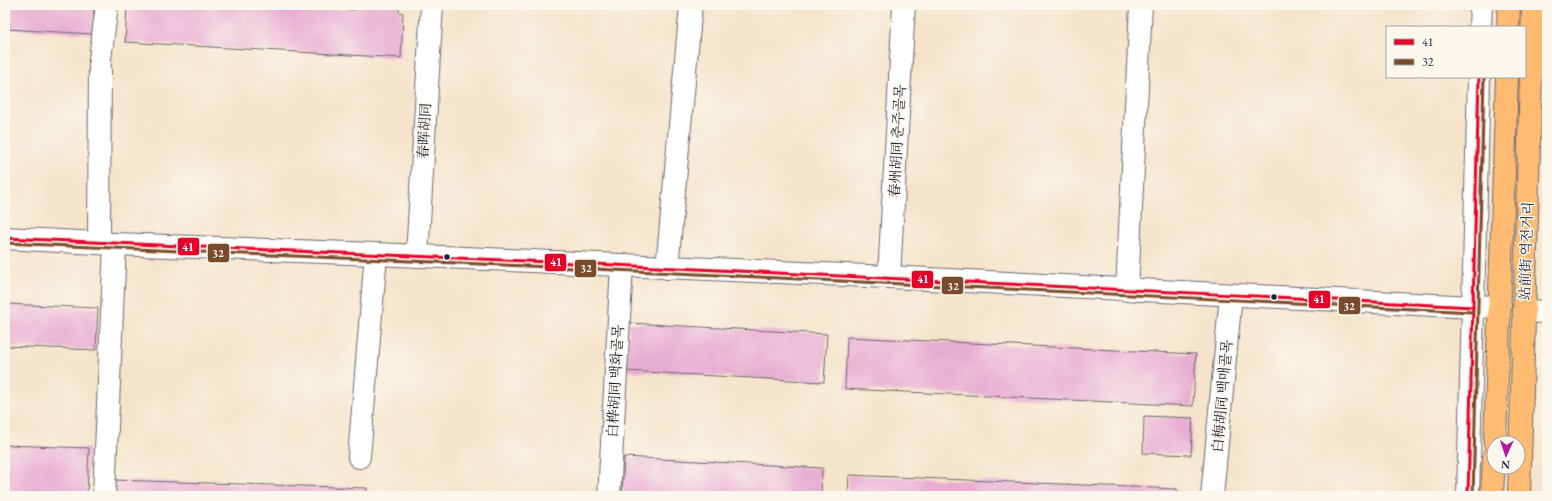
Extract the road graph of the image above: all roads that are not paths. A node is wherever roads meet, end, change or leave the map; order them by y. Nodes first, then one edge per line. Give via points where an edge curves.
1 (107, 5) edge
2 (432, 5) edge
3 (691, 5) edge
4 (904, 5) edge
5 (1141, 5) edge
6 (1481, 5) edge
7 (1509, 5) edge
8 (1533, 5) edge
9 (1480, 26) edge
10 (1508, 26) edge
11 (1479, 78) edge
12 (1507, 78) edge
13 (5, 238) edge
14 (107, 244) junction
15 (376, 254) junction
16 (417, 256) junction
17 (622, 265) junction
18 (667, 268) junction
19 (890, 277) junction
20 (1127, 290) junction
21 (1231, 295) junction
22 (1500, 306) junction
23 (1473, 307) junction
24 (1524, 311) junction
25 (1547, 312) edge
26 (1494, 435) edge
27 (359, 457) dead end
28 (1493, 475) edge
29 (104, 496) edge
30 (609, 496) edge
31 (1212, 496) edge
32 (1468, 496) edge
33 (1492, 496) edge
34 (1519, 496) edge

1 - 14 street via 100,59
2 - 16 street, 春晖胡同
3 - 18 street
4 - 19 street, 春州胡同 춘주골목
5 - 20 street
6 - 9 street
7 - 10 main road
8 - 24 main road, 站前街 역전거리
11 - 23 street
12 - 22 main road, 站前街 역전거리
13 - 14 street
14 - 15 street
14 - 29 street
15 - 16 street
15 - 27 street
16 - 17 street
17 - 18 street
17 - 30 street, 白桦胡同 백화골목
18 - 19 street
19 - 20 street
20 - 21 street
21 - 23 street
21 - 31 street, 白梅胡同 백매골목
22 - 23 street
22 - 26 main road, 站前街 역전거리
23 - 32 street
24 - 25 street
24 - 34 main road, 站前街 역전거리
28 - 33 main road

